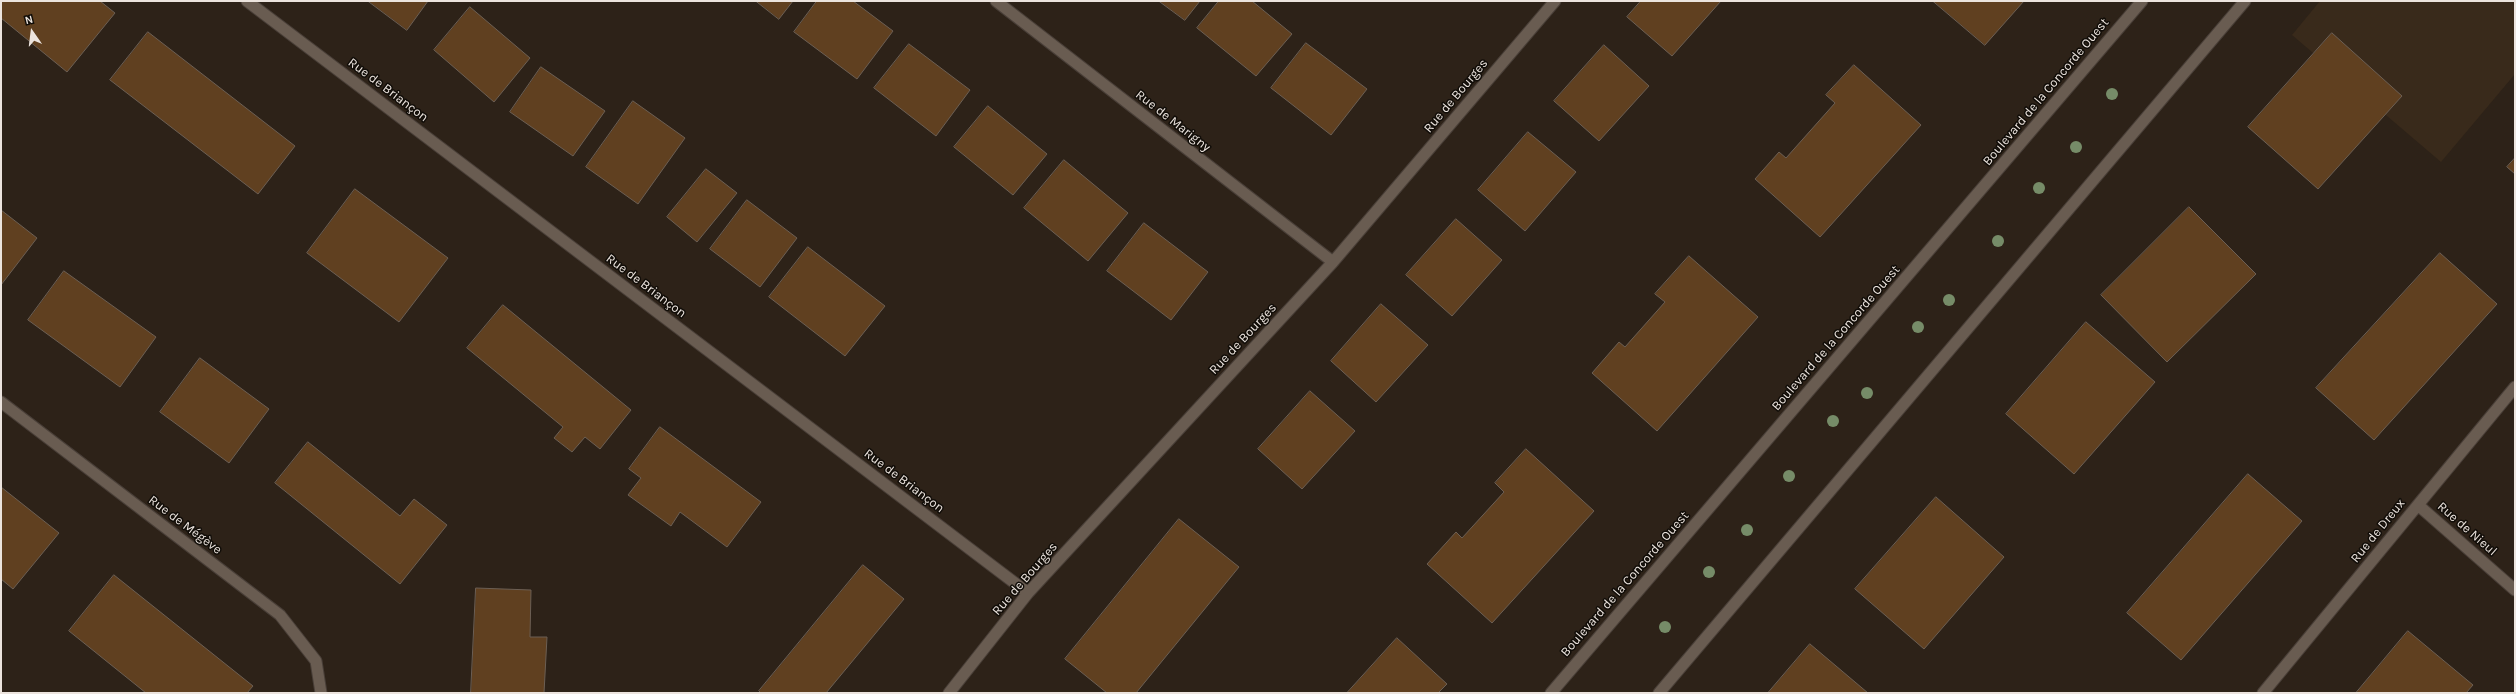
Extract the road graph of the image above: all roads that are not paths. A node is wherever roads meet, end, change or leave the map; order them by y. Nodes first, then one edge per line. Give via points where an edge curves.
1 (247, 1) edge
2 (996, 1) edge
3 (1554, 1) edge
4 (2142, 1) edge
5 (2245, 1) edge
6 (1333, 262) junction
7 (2515, 387) edge
8 (1, 402) edge
9 (2418, 505) junction
10 (2515, 590) edge
11 (1028, 593) junction
12 (321, 693) edge
13 (949, 693) edge
14 (1551, 693) edge
15 (1659, 693) edge
16 (2263, 693) edge

1 - 11 street, Rue de Briançon
2 - 6 street, Rue de Marigny
3 - 6 street, Rue de Bourges
4 - 14 street, Boulevard de la Concorde Ouest
5 - 15 street
6 - 11 street, Rue de Bourges
7 - 9 street, Rue de Dreux
8 - 12 street, Rue de Mégève via 280,615 316,661
9 - 10 street, Rue de Nieul
9 - 16 street, Rue de Dreux
11 - 13 street, Rue de Bourges

